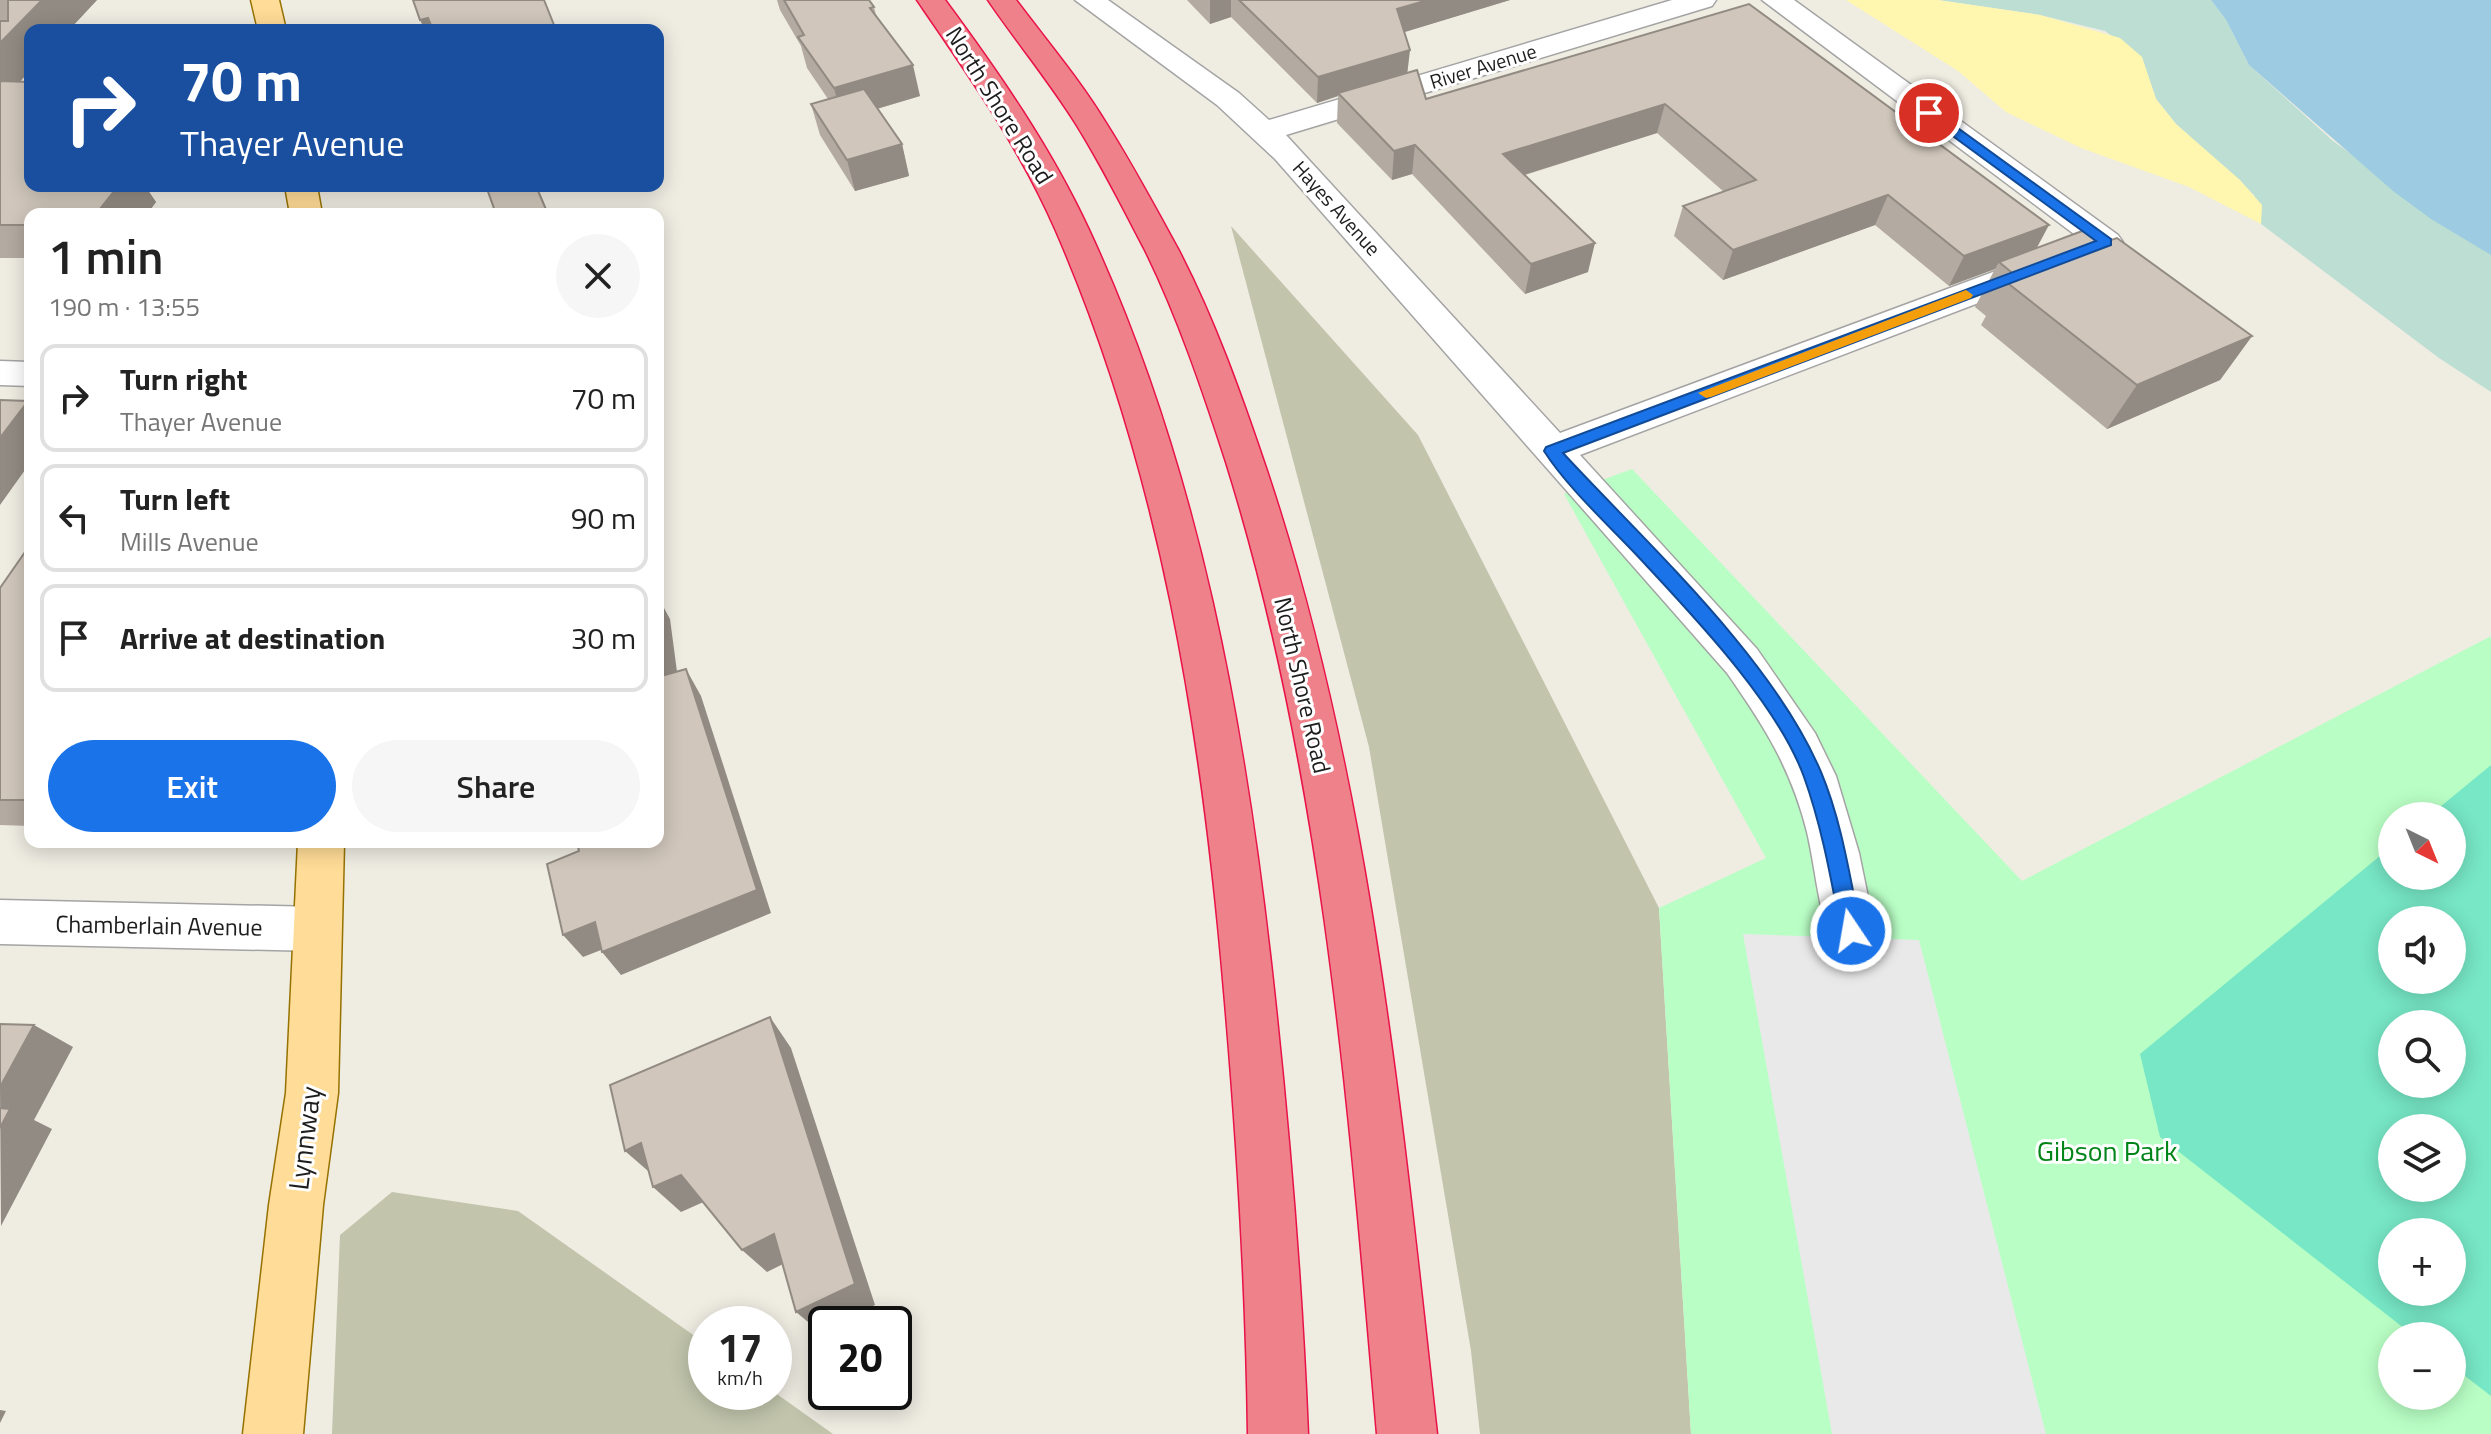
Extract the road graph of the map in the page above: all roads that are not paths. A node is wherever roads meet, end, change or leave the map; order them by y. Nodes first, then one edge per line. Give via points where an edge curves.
1 (265, 0) edge
2 (931, 0) edge
3 (1002, 0) edge
4 (1089, 0) edge
5 (1702, 0) edge
6 (1776, 0) edge
7 (271, 24) edge
8 (1265, 131) junction
9 (0, 373) edge
10 (24, 374) edge
11 (1552, 451) junction
12 (321, 848) edge
13 (0, 922) edge
14 (317, 929) junction
15 (1851, 931) dead end
16 (1277, 1417) edge
17 (273, 1434) edge
18 (1407, 1434) edge

1 - 7 main road
2 - 16 highway, North Shore Road via 1021,131 1073,230 1128,373 1182,558 1218,742 1247,955
3 - 18 highway, North Shore Road via 1099,132 1154,235 1211,367 1278,574 1320,758 1359,993
4 - 8 street, Hayes Avenue
5 - 8 street, River Avenue
6 - 11 street via 2106,242
8 - 11 street, Hayes Avenue
9 - 10 street
11 - 15 street via 1708,622 1791,735 1812,774
12 - 14 main road, Lynnway
13 - 14 street, Chamberlain Avenue
14 - 17 main road, Lynnway via 312,1093

